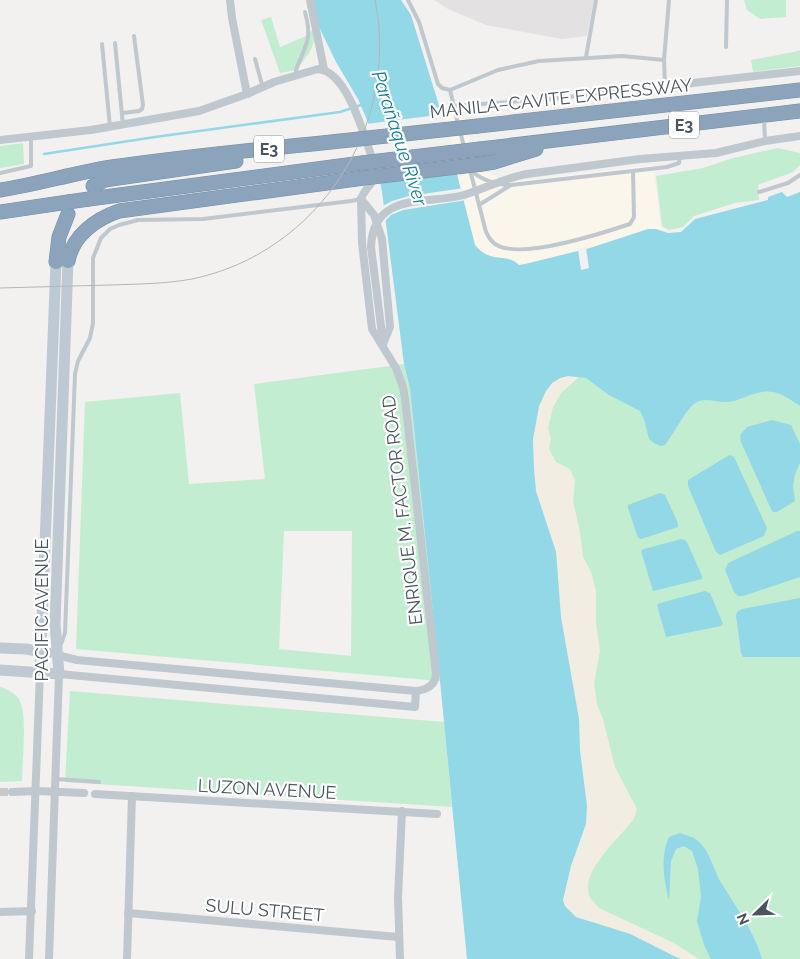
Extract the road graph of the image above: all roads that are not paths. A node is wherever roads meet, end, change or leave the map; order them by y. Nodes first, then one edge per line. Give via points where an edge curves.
1 (230, 0) edge
2 (310, 0) edge
3 (408, 0) edge
4 (596, 0) edge
5 (668, 0) edge
6 (727, 0) edge
7 (305, 12) dead end
8 (134, 36) dead end
9 (115, 43) dead end
10 (102, 44) dead end
11 (726, 47) dead end
12 (586, 57) junction
13 (255, 59) dead end
14 (664, 60) junction
15 (324, 69) junction
16 (800, 71) edge
17 (296, 76) junction
18 (665, 86) junction
19 (262, 88) junction
20 (450, 90) junction
21 (800, 90) edge
22 (247, 94) junction
23 (454, 106) junction
24 (800, 111) edge
25 (123, 113) junction
26 (764, 116) junction
27 (123, 125) junction
28 (110, 127) junction
29 (31, 136) junction
30 (800, 136) edge
31 (567, 138) junction
32 (360, 139) junction
33 (0, 140) edge
34 (765, 141) junction
35 (680, 156) junction
36 (476, 167) junction
37 (633, 171) junction
38 (0, 173) edge
39 (800, 175) edge
40 (511, 185) junction
41 (0, 190) edge
42 (91, 192) junction
43 (758, 192) dead end
44 (361, 199) junction
45 (479, 205) junction
46 (68, 208) junction
47 (0, 212) edge
48 (62, 261) junction
49 (383, 344) junction
50 (0, 648) edge
51 (41, 652) junction
52 (57, 655) junction
53 (0, 670) edge
54 (40, 672) junction
55 (59, 674) junction
56 (416, 691) junction
57 (55, 778) junction
58 (99, 782) dead end
59 (37, 791) junction
60 (12, 792) tunnel mouth
61 (54, 792) junction
62 (84, 793) dead end
63 (95, 794) dead end
64 (132, 796) junction
65 (402, 811) junction
66 (438, 814) dead end
67 (32, 911) junction
68 (0, 912) edge
69 (128, 914) junction
70 (398, 936) junction
71 (29, 959) edge
72 (49, 959) edge
73 (127, 959) edge
74 (400, 959) edge

1 - 22 street
2 - 15 street
3 - 20 lane via 419,22 438,84
4 - 12 lane
5 - 14 lane
6 - 11 lane
7 - 17 lane via 308,41
8 - 25 lane via 143,105 139,111
9 - 25 lane
10 - 28 lane
12 - 14 lane via 632,56
12 - 20 lane via 518,64
13 - 19 lane
14 - 18 lane
15 - 17 street
15 - 44 street via 334,75 348,96 374,166 376,176
16 - 18 street
17 - 19 street
18 - 23 lane
19 - 22 street
20 - 23 lane
21 - 32 highway, MANILA–CAVITE EXPRESSWAY / E3, bridge
22 - 27 street via 199,111
23 - 36 lane
24 - 26 highway, E3
25 - 27 lane
26 - 31 highway, E3
26 - 34 lane
27 - 28 street
28 - 29 street
29 - 33 street
29 - 38 lane via 32,165
30 - 34 street
31 - 36 highway
31 - 42 highway, E3, bridge via 362,164
32 - 41 highway, MANILA–CAVITE EXPRESSWAY / E3 via 122,166
32 - 42 highway via 105,180
34 - 35 street via 716,153
35 - 37 lane via 679,163 672,166
35 - 49 street, bridge via 527,174 458,196 394,206 375,225 371,246
36 - 40 lane via 482,179
36 - 45 lane
36 - 48 highway, bridge via 364,178 119,211 85,230
37 - 40 lane
37 - 45 lane via 634,217 630,224 550,246 524,249 495,244 486,232
39 - 43 lane via 788,183
40 - 45 lane
42 - 46 highway, E3, bridge
44 - 49 street, ENRIQUE M. FACTOR ROAD via 362,243 372,329
44 - 49 street via 374,215 382,239 390,327
44 - 52 lane via 203,219 128,222 110,229 101,238 93,258 93,323 75,374 65,633
46 - 47 highway, E3
46 - 48 highway via 59,237
48 - 51 main road, PACIFIC AVENUE
48 - 52 main road, PACIFIC AVENUE
49 - 56 street, ENRIQUE M. FACTOR ROAD via 400,376 405,399 435,678 428,687
50 - 51 main road
51 - 52 main road
51 - 54 main road, PACIFIC AVENUE
52 - 55 main road, PACIFIC AVENUE
52 - 56 street via 77,660
53 - 54 main road
54 - 55 main road
54 - 59 street, PACIFIC AVENUE
55 - 56 street via 415,707
55 - 57 street, PACIFIC AVENUE
57 - 58 lane
57 - 61 street, PACIFIC AVENUE
59 - 60 street
59 - 61 street
59 - 67 street, PACIFIC AVENUE
61 - 62 street
61 - 72 street, PACIFIC AVENUE
63 - 64 street, LUZON AVENUE
64 - 65 street, LUZON AVENUE
64 - 69 street
65 - 66 street, LUZON AVENUE
65 - 70 street
67 - 68 street
67 - 71 street, PACIFIC AVENUE
69 - 70 street, SULU STREET
69 - 73 street
70 - 74 street

